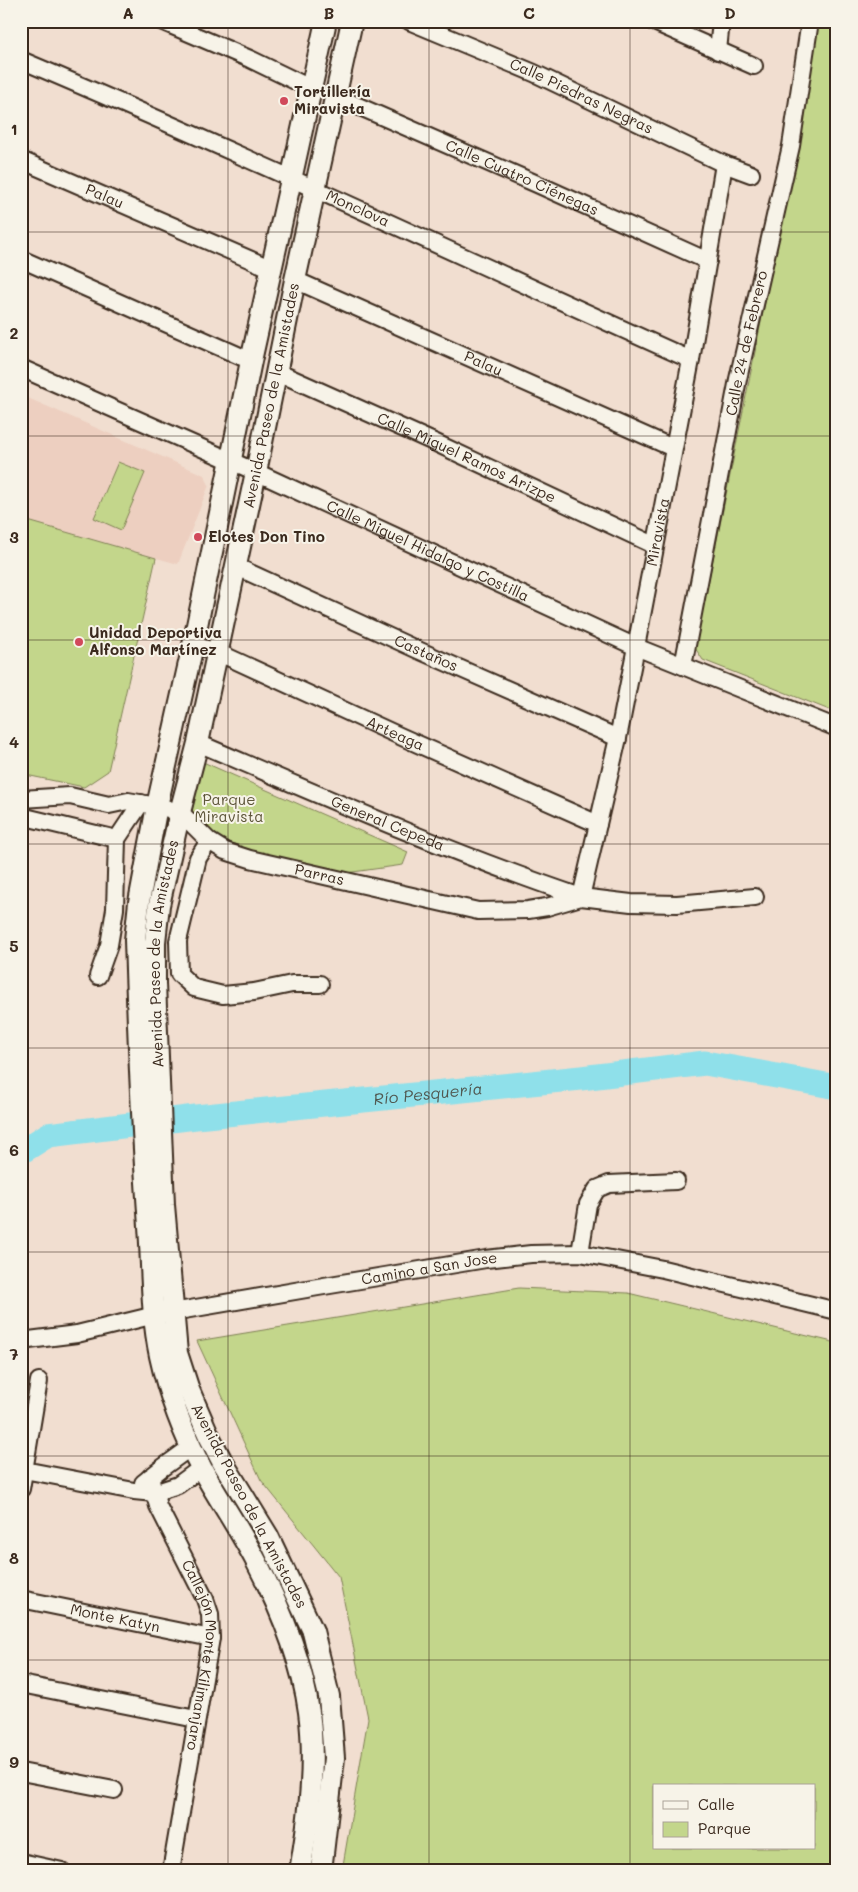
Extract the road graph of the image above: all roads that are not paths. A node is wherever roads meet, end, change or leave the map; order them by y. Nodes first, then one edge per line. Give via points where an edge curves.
1 (161, 21) edge
2 (326, 21) edge
3 (352, 21) edge
4 (409, 21) edge
5 (652, 21) edge
6 (721, 21) edge
7 (810, 21) edge
8 (718, 51) junction
9 (21, 60) edge
10 (754, 66) dead end
11 (312, 89) junction
12 (335, 96) junction
13 (21, 160) edge
14 (724, 164) junction
15 (751, 174) dead end
16 (291, 178) junction
17 (315, 189) junction
18 (21, 259) edge
19 (708, 262) junction
20 (272, 269) junction
21 (295, 280) junction
22 (691, 360) junction
23 (251, 361) junction
24 (21, 368) edge
25 (277, 372) junction
26 (673, 448) junction
27 (230, 462) junction
28 (256, 472) junction
29 (654, 545) junction
30 (235, 566) junction
31 (193, 645) junction
32 (636, 647) junction
33 (217, 652) junction
34 (683, 666) junction
35 (837, 728) edge
36 (618, 738) junction
37 (198, 743) junction
38 (21, 799) edge
39 (149, 804) junction
40 (180, 812) junction
41 (21, 816) edge
42 (598, 824) junction
43 (117, 839) junction
44 (209, 841) junction
45 (581, 897) junction
46 (755, 898) dead end
47 (98, 976) dead end
48 (320, 984) dead end
49 (676, 1181) dead end
50 (156, 1205) junction
51 (580, 1253) junction
52 (836, 1306) edge
53 (164, 1314) junction
54 (21, 1341) edge
55 (39, 1381) dead end
56 (27, 1414) edge
57 (191, 1447) junction
58 (201, 1468) junction
59 (24, 1470) junction
60 (150, 1477) junction
61 (21, 1489) edge
62 (134, 1492) junction
63 (154, 1493) junction
64 (21, 1599) edge
65 (210, 1638) junction
66 (21, 1684) edge
67 (196, 1719) junction
68 (21, 1772) edge
69 (114, 1790) dead end
70 (21, 1862) edge
71 (62, 1871) edge
72 (171, 1871) edge
73 (300, 1871) edge
74 (321, 1871) edge

1 - 11 street
2 - 11 street, Avenida Paseo de la Amistades
3 - 12 street, Avenida Paseo de la Amistades
4 - 14 street, Calle Piedras Negras via 534,74
5 - 8 street
6 - 8 street
7 - 34 street, Calle 24 de Febrero via 791,146 738,379
8 - 10 street
9 - 16 street, Monclova
11 - 16 street, Avenida Paseo de la Amistades
12 - 17 street, Avenida Paseo de la Amistades
12 - 19 street, Calle Cuatro Ciénegas
13 - 20 street, Palau
14 - 15 street, Calle Piedras Negras
14 - 19 street, Miravista
16 - 17 street, Monclova
16 - 20 street, Avenida Paseo de la Amistades
17 - 21 street, Avenida Paseo de la Amistades
17 - 22 street, Monclova
18 - 23 street
19 - 22 street, Miravista
20 - 23 street, Avenida Paseo de la Amistades
21 - 25 street, Avenida Paseo de la Amistades
21 - 26 street, Palau
22 - 26 street, Miravista
23 - 27 street, Avenida Paseo de la Amistades
24 - 27 street, Calle Miguel Hidalgo y Costilla
25 - 28 street, Avenida Paseo de la Amistades
25 - 29 street, Calle Miguel Ramos Arizpe
26 - 29 street, Miravista
27 - 28 street, Calle Miguel Hidalgo y Costilla
27 - 31 street, Avenida Paseo de la Amistades
28 - 30 street, Avenida Paseo de la Amistades
28 - 32 street, Calle Miguel Hidalgo y Costilla
29 - 32 street, Miravista
30 - 33 street, Avenida Paseo de la Amistades
30 - 36 street, Castaños
31 - 33 street, Arteaga
31 - 39 street, Avenida Paseo de la Amistades
32 - 34 street, Calle Miguel Hidalgo y Costilla
32 - 36 street, Miravista
33 - 37 street, Avenida Paseo de la Amistades
33 - 42 street, Arteaga
34 - 35 street, Calle Miguel Hidalgo y Costilla
36 - 42 street, Miravista
37 - 40 street, Avenida Paseo de la Amistades
37 - 45 street, General Cepeda via 418,838
38 - 39 street via 70,796 110,805 128,801
39 - 40 street
39 - 43 street
39 - 50 street, Avenida Paseo de la Amistades via 147,858 135,940
40 - 44 street, Parras
40 - 50 street, Avenida Paseo de la Amistades via 159,905 155,958
41 - 43 street
42 - 45 street, Miravista
43 - 47 street via 115,909 109,945
44 - 45 street, Parras via 225,851 250,859 478,911 528,910
44 - 48 street via 198,858 178,941 180,974 194,988 223,995 292,984
45 - 46 street, Parras via 677,904
49 - 51 street via 609,1184 597,1189 588,1204
50 - 53 street, Avenida Paseo de la Amistades
51 - 52 street, Camino a San Jose
51 - 53 street, Camino a San Jose via 486,1259
53 - 54 street, Camino a San Jose via 77,1334
53 - 57 street, Avenida Paseo de la Amistades via 162,1365
53 - 74 street, Avenida Paseo de la Amistades via 189,1390 222,1461 268,1536 313,1631 329,1696 334,1758
55 - 56 street
56 - 59 street
57 - 58 street, Avenida Paseo de la Amistades
57 - 60 street
58 - 63 street via 178,1485
58 - 73 street, Avenida Paseo de la Amistades via 256,1560 288,1629 296,1658 309,1711 312,1783
59 - 61 street
59 - 62 street
60 - 62 street
60 - 63 street, Callejón Monte Kilimanjaro
62 - 63 street
63 - 65 street, Callejón Monte Kilimanjaro via 205,1599 210,1614
64 - 65 street, Monte Katyn
65 - 67 street, Callejón Monte Kilimanjaro
66 - 67 street
67 - 72 street, Callejón Monte Kilimanjaro
68 - 69 street
70 - 71 street

